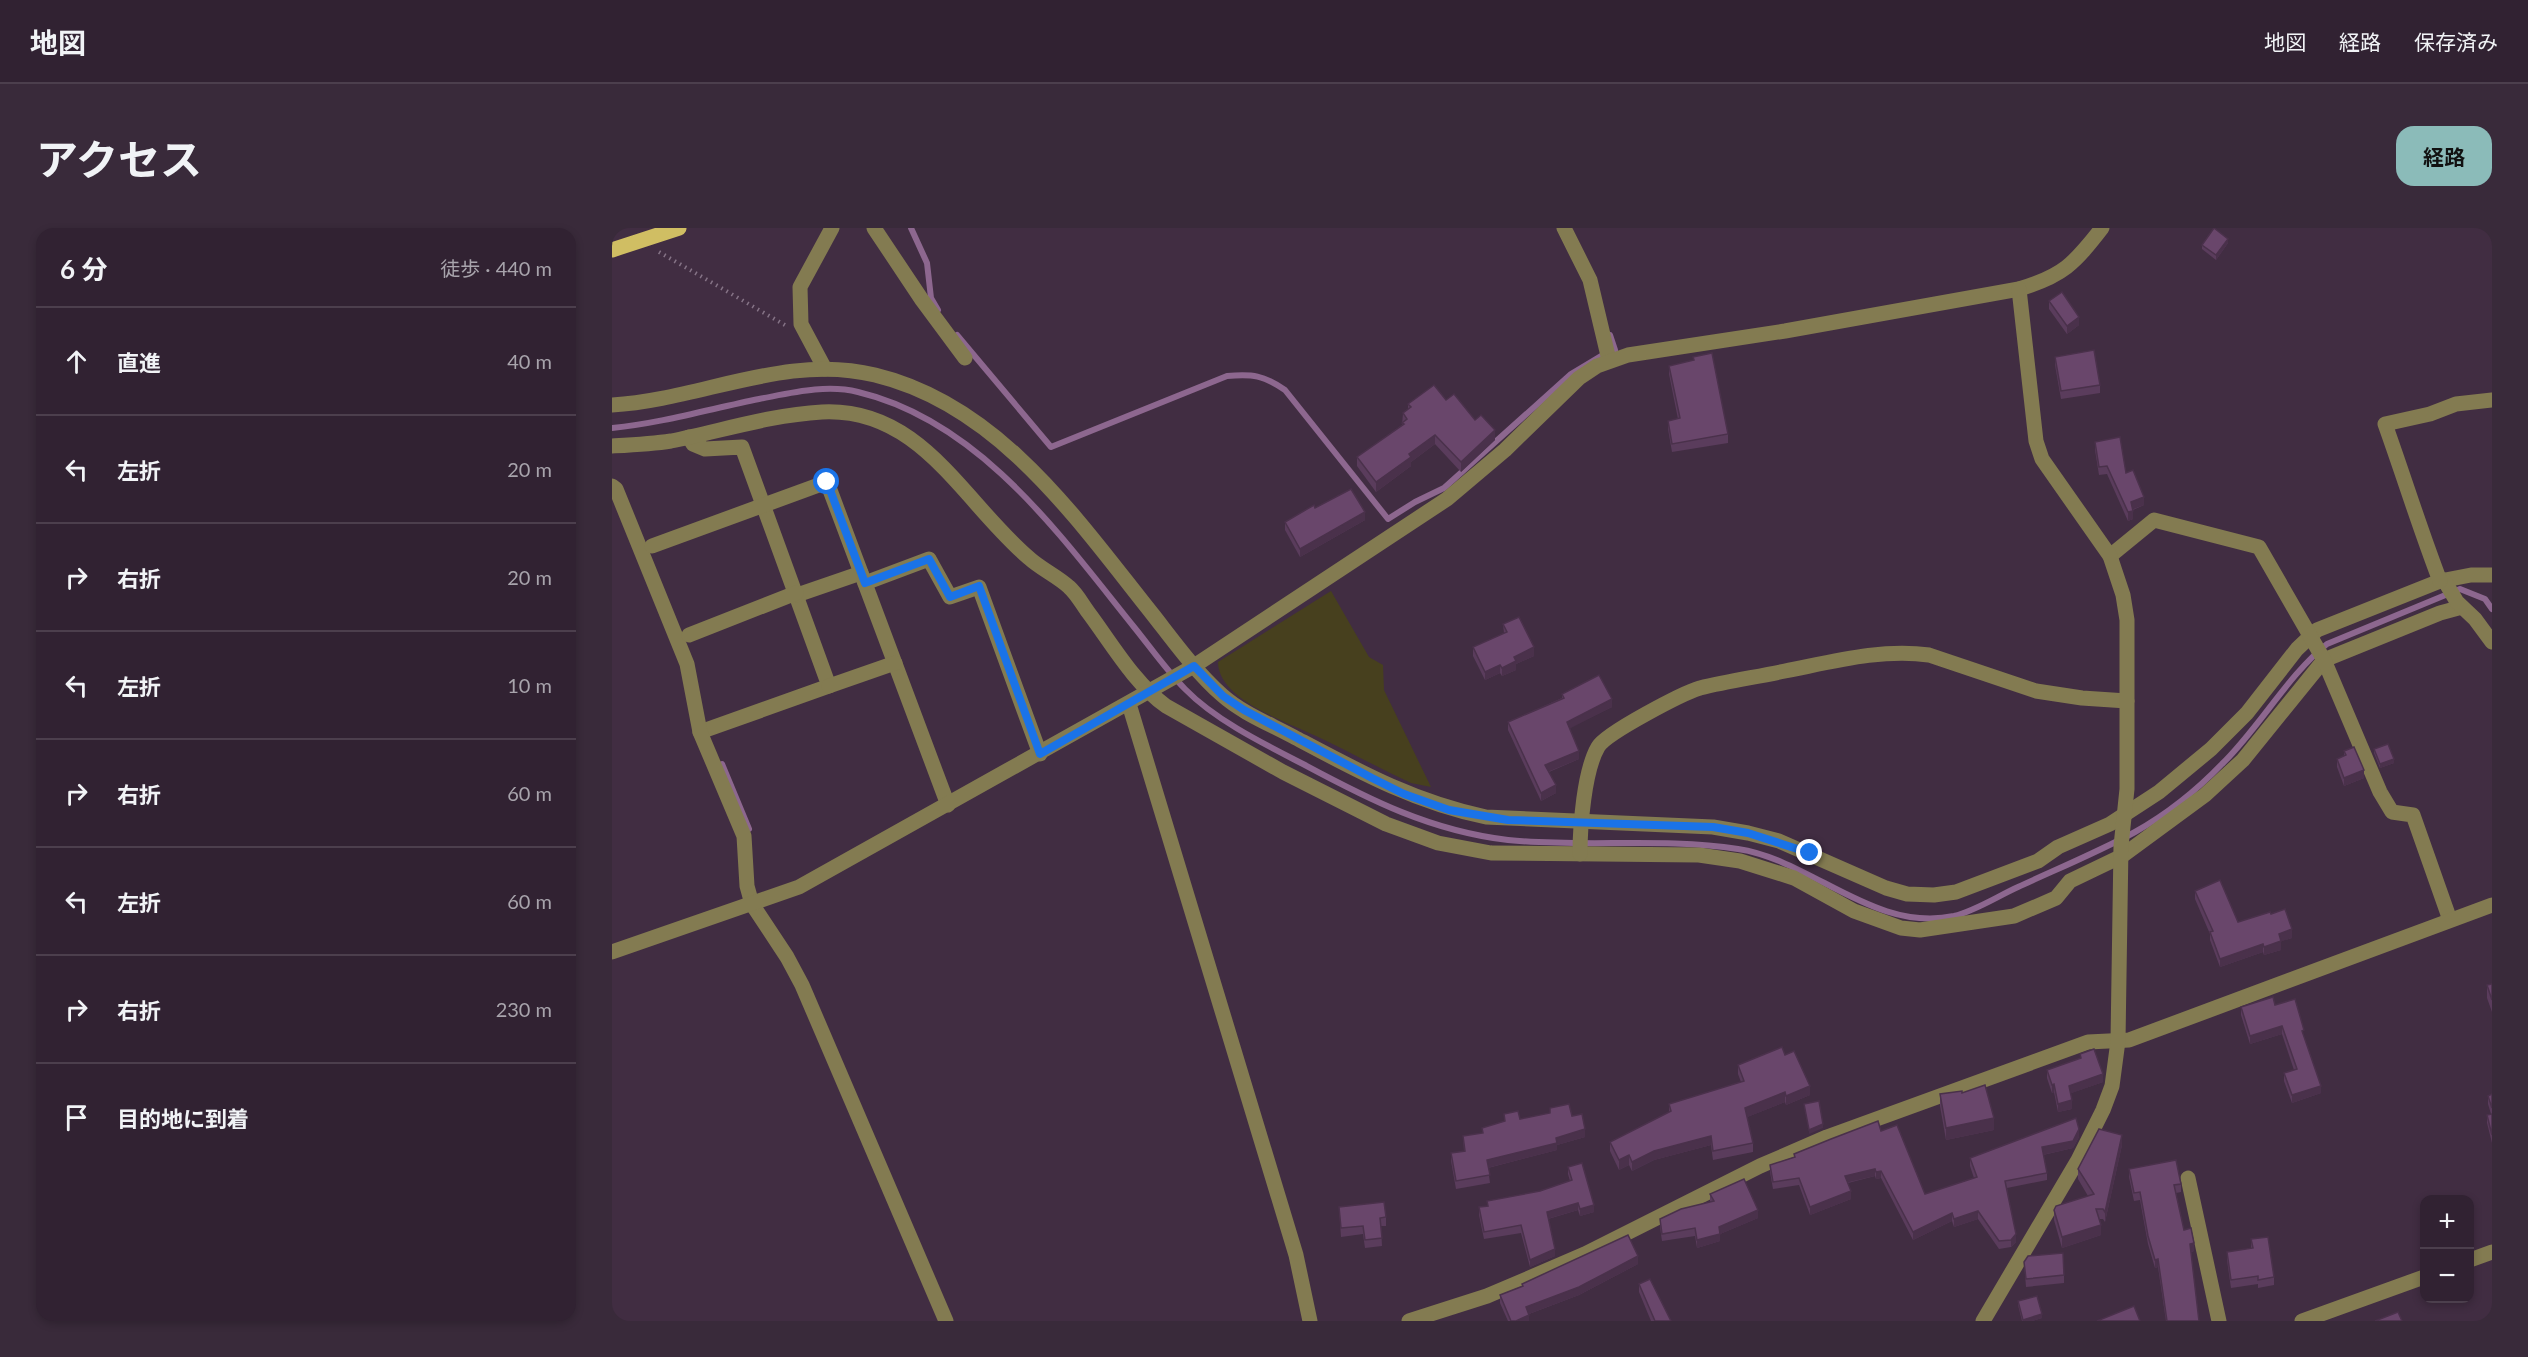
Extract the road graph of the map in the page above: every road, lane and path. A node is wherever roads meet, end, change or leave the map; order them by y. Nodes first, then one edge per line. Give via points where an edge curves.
1 (679, 228) edge
2 (832, 228) edge
3 (874, 228) edge
4 (1564, 228) edge
5 (2102, 228) edge
6 (640, 241) junction
7 (612, 250) edge
8 (2019, 289) junction
9 (804, 328) junction
10 (965, 358) dead end
11 (1609, 360) junction
12 (825, 369) junction
13 (2492, 400) edge
14 (612, 405) edge
15 (689, 437) junction
16 (612, 446) edge
17 (612, 486) edge
18 (764, 504) junction
19 (652, 546) dead end
20 (2110, 556) junction
21 (2492, 575) edge
22 (863, 578) junction
23 (2444, 583) junction
24 (796, 594) junction
25 (2459, 604) junction
26 (689, 635) dead end
27 (2311, 638) junction
28 (2492, 642) edge
29 (2322, 658) junction
30 (895, 663) junction
31 (1189, 669) junction
32 (830, 686) junction
33 (1154, 689) junction
34 (2127, 701) junction
35 (1129, 704) junction
36 (705, 730) junction
37 (1040, 754) junction
38 (948, 805) junction
39 (2124, 821) junction
40 (1580, 828) junction
41 (2121, 851) junction
42 (1580, 852) junction
43 (752, 904) junction
44 (2492, 905) edge
45 (2450, 920) junction
46 (612, 952) edge
47 (2118, 1041) junction
48 (2188, 1178) dead end
49 (2492, 1252) edge
50 (2474, 1258) edge
51 (2420, 1278) edge
52 (946, 1321) edge
53 (1310, 1321) edge
54 (1409, 1321) edge
55 (1983, 1321) edge
56 (2219, 1321) edge
57 (2302, 1321) edge

1 - 6 main road
2 - 9 street via 800,287
3 - 10 street
4 - 11 street via 1590,280
5 - 8 street via 2066,269 2049,280
6 - 7 main road
6 - 9 path via 789,327
8 - 11 street
8 - 20 street via 2036,441 2042,459
9 - 12 street
11 - 31 street via 1579,378 1505,450 1447,499
12 - 14 street via 761,376 664,399
12 - 31 street via 873,375 912,386 940,399 999,440 1052,490 1080,523
13 - 23 street via 2456,404 2385,424 2412,508
15 - 16 street
15 - 18 street via 693,444 705,449 742,447
15 - 33 street via 760,420 824,412 854,414 906,435 931,454 1029,558 1070,588
17 - 36 street via 687,664
18 - 19 street
18 - 22 street via 827,482
18 - 24 street
20 - 27 street via 2154,520 2259,547
20 - 34 street via 2127,620
21 - 23 street via 2471,575
22 - 24 street
22 - 30 street
22 - 37 street via 929,559 950,597 979,586
23 - 25 street
23 - 27 street via 2324,626
24 - 26 street
24 - 32 street
25 - 28 street
25 - 29 street
27 - 29 street
27 - 39 street via 2211,749
29 - 41 street via 2243,760 2205,795
29 - 45 street via 2380,792 2392,812 2414,815
30 - 32 street
30 - 38 street
31 - 33 street
31 - 40 street via 1244,710 1404,794 1449,810
32 - 36 street
33 - 35 street
33 - 42 street via 1166,706 1282,772 1414,835 1491,853
34 - 39 street
34 - 40 street via 2036,691 1911,652 1823,663 1697,689 1620,728 1598,747
35 - 37 street
35 - 53 street via 1296,1256
36 - 43 street via 744,836
37 - 38 street
38 - 43 street via 799,887
39 - 40 street via 2058,847 2037,861 1956,892 1934,895 1886,888 1810,853 1748,833 1713,827
39 - 41 street
40 - 42 street
41 - 42 street via 2070,881 2056,898 2014,916 1920,930 1901,928 1854,911 1794,878 1740,861 1698,855
41 - 47 street
43 - 46 street
43 - 52 street via 802,985
44 - 45 street
45 - 47 street
47 - 54 street via 2088,1042 1827,1137 1760,1166 1585,1254 1487,1296
47 - 55 street via 2112,1086 2094,1130
48 - 56 street
49 - 50 street
51 - 57 street

